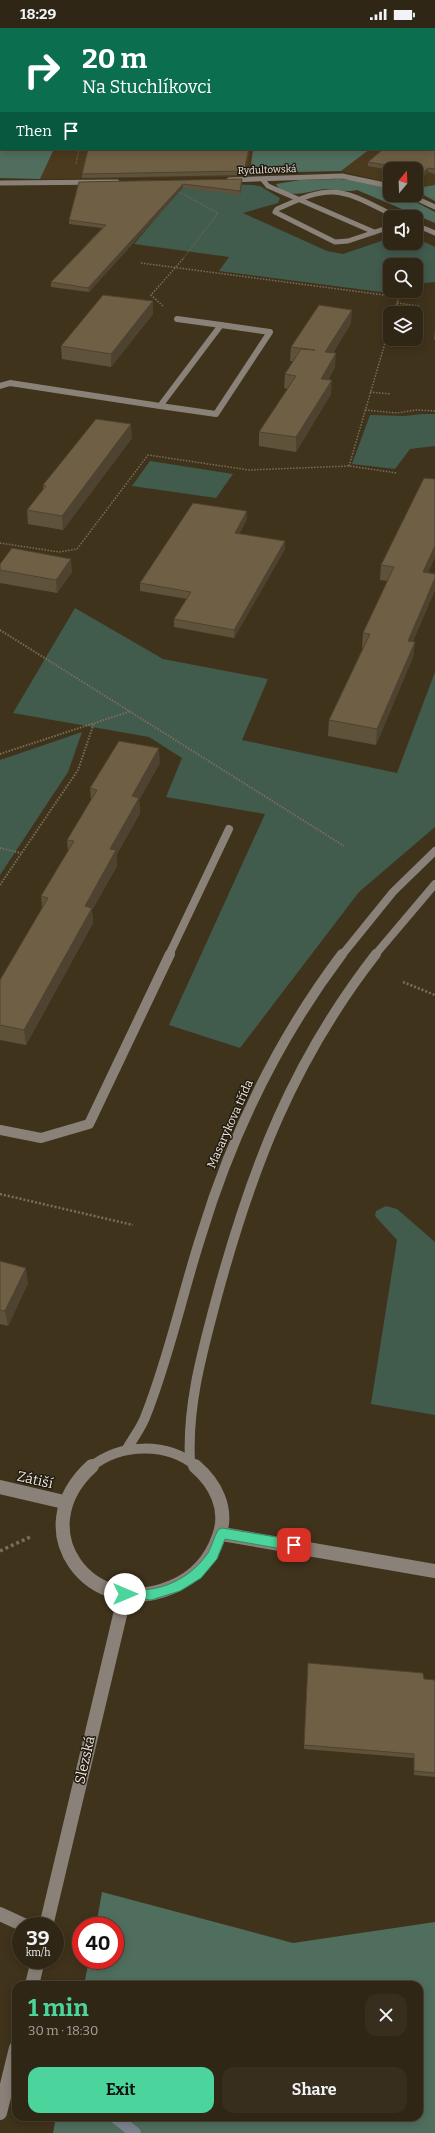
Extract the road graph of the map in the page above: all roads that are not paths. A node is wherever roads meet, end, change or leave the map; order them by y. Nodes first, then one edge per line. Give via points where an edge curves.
1 (224, 180) edge
2 (263, 180) junction
3 (0, 182) edge
4 (123, 182) edge
5 (383, 185) edge
6 (299, 200) junction
7 (423, 202) edge
8 (435, 208) edge
9 (383, 211) edge
10 (423, 228) edge
11 (383, 229) edge
12 (374, 232) junction
13 (435, 233) edge
14 (177, 319) road end
15 (222, 325) junction
16 (0, 386) edge
17 (160, 406) junction
18 (229, 829) dead end
19 (435, 851) edge
20 (435, 884) edge
21 (0, 1130) edge
22 (127, 1449) junction
23 (190, 1461) junction
24 (0, 1487) edge
25 (64, 1502) junction
26 (222, 1534) junction
27 (435, 1570) edge
28 (125, 1594) junction
29 (0, 1914) edge
30 (48, 1917) edge
31 (12, 1920) edge
32 (36, 1969) edge
33 (33, 1981) edge
34 (12, 2064) edge
35 (0, 2113) edge

1 - 2 street, Rydultowská
2 - 5 street, Rydultowská via 342,176
2 - 6 street via 268,186
3 - 4 street
6 - 9 street via 334,192
6 - 12 street
6 - 12 street via 275,212 335,242 348,241
7 - 8 street
10 - 13 street
11 - 12 street
14 - 15 street
15 - 17 street
15 - 17 street via 270,332 216,414
16 - 17 street via 10,383
18 - 21 street via 89,1124 41,1138
19 - 22 street, Masarykova třída via 377,910 339,958 308,1002 273,1061 222,1175 148,1409
20 - 23 street via 404,918 352,985 320,1035 280,1109 243,1210 207,1336 193,1395 188,1442
22 - 23 street via 154,1449
22 - 25 street via 110,1454 90,1466 74,1482
23 - 26 street via 204,1473 218,1494 223,1513
24 - 25 street, Zátiší
25 - 28 street via 60,1526 66,1550 79,1570 100,1586
26 - 27 street
26 - 28 street via 213,1555 197,1574 170,1589 151,1594
28 - 30 street, Slezská
29 - 31 street
32 - 33 street
34 - 35 street

